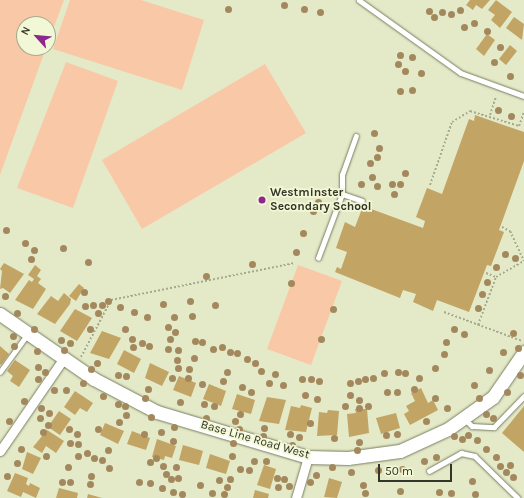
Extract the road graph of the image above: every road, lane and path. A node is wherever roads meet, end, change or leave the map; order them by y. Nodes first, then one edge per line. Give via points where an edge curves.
1 (359, 0) edge
2 (496, 96) dead end
3 (524, 96) edge
4 (524, 112) edge
5 (490, 115) junction
6 (356, 136) dead end
7 (430, 185) dead end
8 (342, 194) junction
9 (362, 202) dead end
10 (502, 228) dead end
11 (318, 258) dead end
12 (524, 261) edge
13 (294, 263) dead end
14 (486, 273) dead end
15 (496, 277) junction
16 (444, 312) dead end
17 (0, 314) edge
18 (478, 325) junction
19 (28, 333) junction
20 (524, 342) edge
21 (524, 352) edge
22 (64, 358) junction
23 (76, 367) junction
24 (0, 372) edge
25 (524, 396) edge
26 (464, 418) junction
27 (0, 451) edge
28 (308, 457) junction
29 (429, 471) dead end
30 (296, 498) edge
31 (518, 498) edge

1 - 3 lane via 461,73
2 - 5 path
4 - 5 path via 519,126
5 - 7 path via 470,111 452,122
6 - 8 lane via 342,175
8 - 9 lane
8 - 11 lane
10 - 12 path via 510,231
12 - 15 path
13 - 23 path via 111,300
14 - 15 path
15 - 18 path
16 - 18 path
17 - 19 street, Base Line Road West
18 - 20 path
19 - 22 street, Base Line Road West
19 - 24 lane
21 - 26 street, Base Line Road West via 493,396
22 - 23 street, Base Line Road West
22 - 27 street
23 - 28 street, Base Line Road West via 94,380 158,412
25 - 26 lane via 494,427 472,426
26 - 28 street, Base Line Road West via 448,429 400,451 348,458
28 - 30 street
29 - 31 lane via 461,453 475,456

